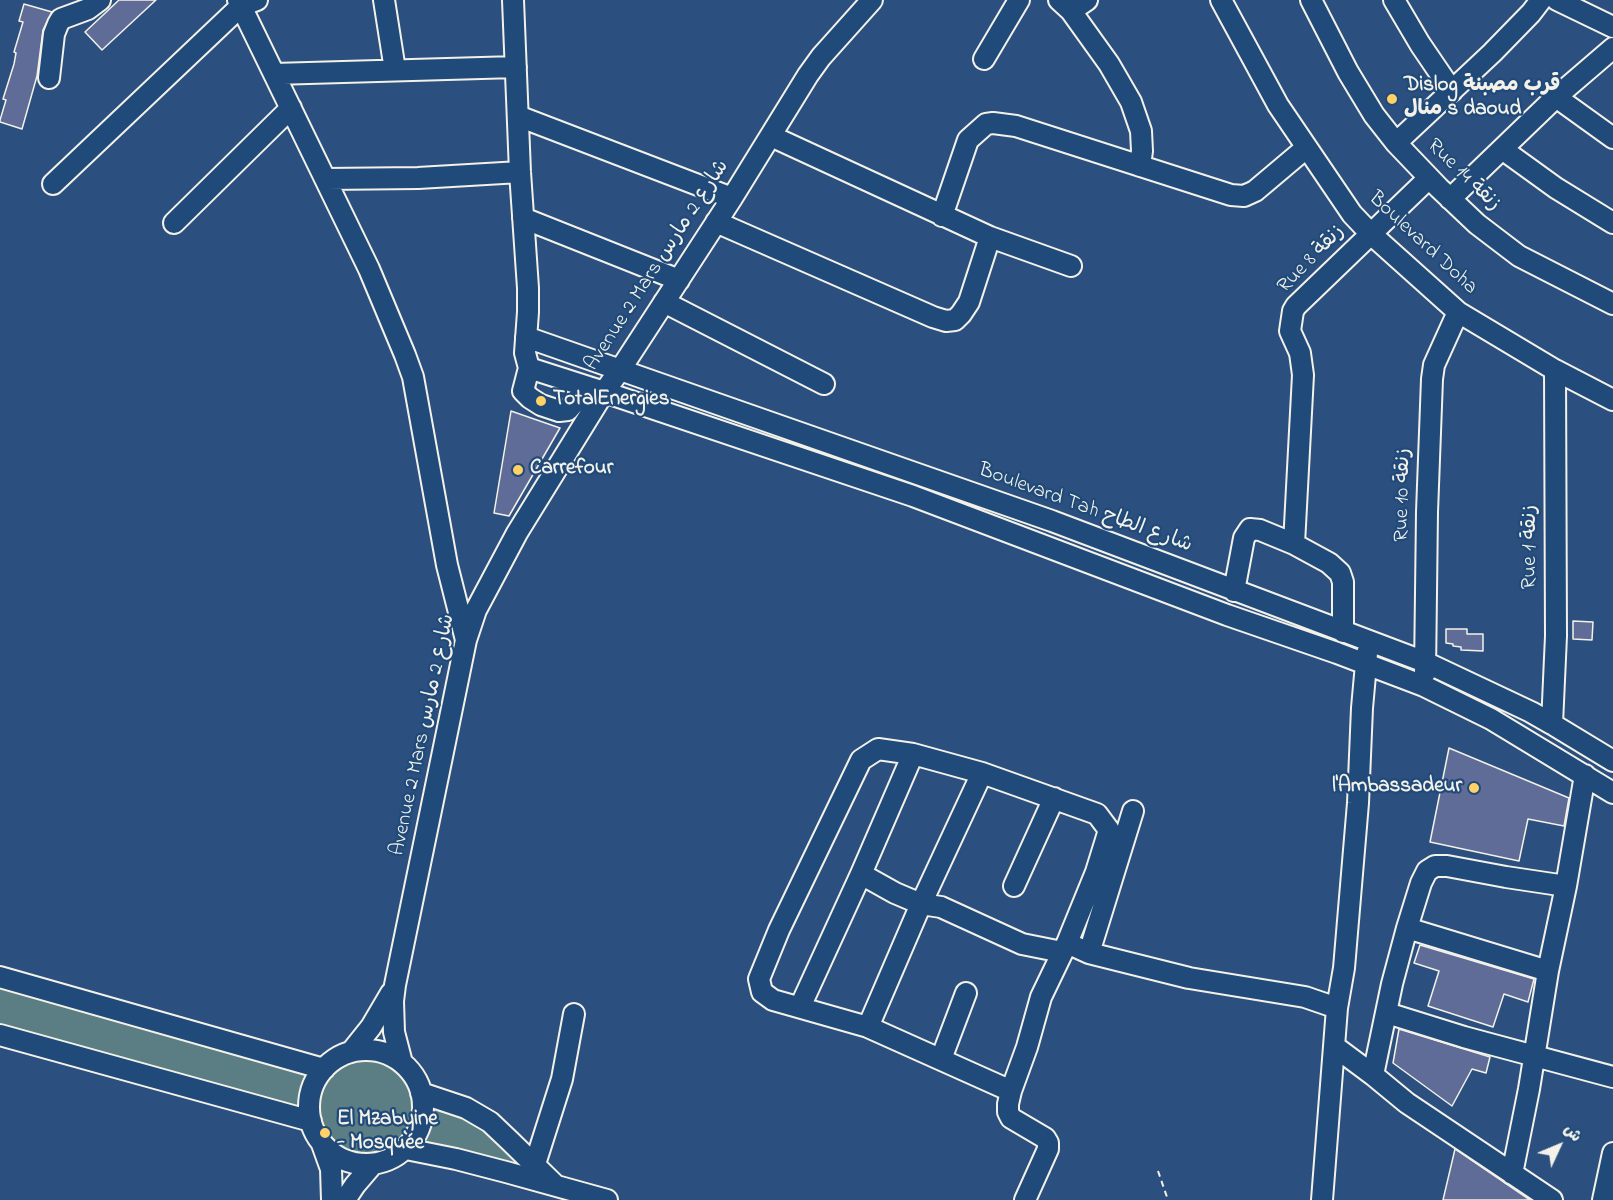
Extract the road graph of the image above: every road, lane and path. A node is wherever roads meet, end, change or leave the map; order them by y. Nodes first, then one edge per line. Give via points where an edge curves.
1 (100, 0) edge
2 (384, 0) edge
3 (513, 0) edge
4 (872, 0) edge
5 (1019, 0) edge
6 (1087, 0) edge
7 (1221, 0) edge
8 (1311, 0) edge
9 (1394, 0) edge
10 (1540, 0) edge
11 (1557, 0) edge
12 (245, 2) edge
13 (1065, 6) edge
14 (1613, 27) edge
15 (1613, 48) edge
16 (984, 59) dead end
17 (516, 67) junction
18 (394, 70) junction
19 (274, 74) junction
20 (49, 78) dead end
21 (1452, 91) junction
22 (1556, 97) junction
23 (291, 108) junction
24 (518, 116) junction
25 (771, 136) junction
26 (1613, 138) edge
27 (1396, 143) junction
28 (1306, 148) junction
29 (1502, 149) junction
30 (1140, 166) junction
31 (520, 172) junction
32 (1429, 178) junction
33 (326, 179) junction
34 (53, 184) dead end
35 (732, 198) junction
36 (1450, 199) junction
37 (942, 216) junction
38 (523, 218) junction
39 (716, 222) junction
40 (174, 223) dead end
41 (1613, 224) edge
42 (1371, 234) junction
43 (990, 237) junction
44 (1071, 266) dead end
45 (679, 280) junction
46 (664, 302) junction
47 (1613, 304) edge
48 (1458, 312) junction
49 (526, 337) junction
50 (529, 368) junction
51 (620, 370) junction
52 (1555, 370) junction
53 (824, 384) dead end
54 (596, 389) junction
55 (1613, 400) edge
56 (1294, 544) junction
57 (1234, 591) junction
58 (1343, 632) junction
59 (466, 640) junction
60 (1368, 641) junction
61 (1425, 662) junction
62 (1366, 664) junction
63 (1424, 686) junction
64 (1552, 724) junction
65 (913, 754) junction
66 (1613, 761) edge
67 (982, 773) junction
68 (1586, 776) junction
69 (1613, 793) edge
70 (1054, 798) junction
71 (1133, 811) dead end
72 (861, 874) junction
73 (1014, 886) dead end
74 (1566, 886) junction
75 (921, 904) junction
76 (1407, 928) junction
77 (1064, 948) junction
78 (1089, 953) junction
79 (1548, 971) junction
80 (0, 977) edge
81 (395, 985) junction
82 (966, 993) dead end
83 (801, 1007) junction
84 (1337, 1008) junction
85 (1387, 1013) junction
86 (574, 1014) dead end
87 (868, 1027) junction
88 (0, 1035) edge
89 (1334, 1046) junction
90 (351, 1052) junction
91 (1534, 1057) junction
92 (941, 1059) junction
93 (402, 1064) junction
94 (324, 1069) junction
95 (1373, 1075) junction
96 (1613, 1077) edge
97 (1011, 1091) junction
98 (421, 1093) junction
99 (310, 1121) junction
100 (322, 1143) junction
101 (406, 1149) junction
102 (1613, 1153) edge
103 (373, 1164) junction
104 (535, 1164) junction
105 (1158, 1171) dead end
106 (1512, 1174) junction
107 (556, 1186) junction
108 (332, 1200) edge
109 (345, 1200) edge
110 (608, 1200) edge
111 (1025, 1200) edge
112 (1168, 1200) edge
113 (1322, 1200) edge
114 (1552, 1200) edge
115 (1603, 1200) edge

1 - 20 street via 61,19 54,34
2 - 18 street
3 - 17 street
4 - 25 street, Avenue 2 Mars شارع 2 مارس via 821,57
5 - 16 street
6 - 13 street
7 - 28 street, Boulevard Doha
8 - 27 street, Rue 14 زنقة via 1357,88
9 - 21 street
10 - 21 street
11 - 14 street
12 - 19 street
12 - 34 street
13 - 30 street via 1131,102 1141,131
15 - 22 street
17 - 18 street
17 - 24 street
18 - 19 street
19 - 23 street
21 - 27 street
22 - 26 street
22 - 29 street
23 - 33 street
23 - 40 street
24 - 31 street
24 - 35 street
25 - 35 street, Avenue 2 Mars شارع 2 مارس
25 - 37 street
27 - 32 street, Rue 14 زنقة
28 - 30 street via 1244,196
28 - 42 street, Boulevard Doha
29 - 36 street
29 - 41 street
30 - 37 street via 1016,126 986,124 968,140
31 - 33 street
31 - 38 street
32 - 36 street, Rue 14 زنقة
32 - 42 street, Rue 8 زنقة
33 - 59 street via 369,269 413,377 447,565
35 - 39 street, Avenue 2 Mars شارع 2 مارس
36 - 47 street, Rue 14 زنقة via 1519,256
37 - 43 street
38 - 45 street
38 - 49 street via 528,288
39 - 43 street via 946,321 955,320 969,302
39 - 45 street, Avenue 2 Mars شارع 2 مارس
42 - 48 street, Boulevard Doha
42 - 56 street, Rue 8 زنقة via 1296,306 1291,318 1290,331 1304,375
43 - 44 street
45 - 46 street, Avenue 2 Mars شارع 2 مارس
46 - 51 street, Avenue 2 Mars شارع 2 مارس
46 - 53 street
48 - 52 street, Boulevard Doha
48 - 61 street, Rue 10 زنقة via 1434,365 1432,379
49 - 50 street
49 - 51 street, Boulevard Tah شارع الطاح
50 - 54 street
50 - 54 street via 523,391 540,405 559,411 568,410
51 - 54 street, Avenue 2 Mars شارع 2 مارس
51 - 57 street, Boulevard Tah شارع الطاح via 1052,521
52 - 55 street, Boulevard Doha
52 - 64 street, Rue 1 زنقة via 1556,636
54 - 59 street, Avenue 2 Mars شارع 2 مارس via 476,610
54 - 62 street via 913,496
56 - 57 street via 1260,530 1250,530 1244,538
56 - 58 street via 1340,573
57 - 58 street, Boulevard Tah شارع الطاح
58 - 60 street, Boulevard Tah شارع الطاح
59 - 81 street, Avenue 2 Mars شارع 2 مارس
60 - 61 street, Boulevard Tah شارع الطاح
60 - 62 street
61 - 63 street, Rue 10 زنقة
61 - 64 street, Boulevard Tah شارع الطاح
62 - 63 street
62 - 84 street via 1358,803
63 - 68 street via 1491,719
64 - 66 street, Boulevard Tah شارع الطاح
65 - 67 street
65 - 72 street
65 - 83 street via 878,748 861,760 779,930 759,979 762,992 773,1000
67 - 70 street
67 - 75 street
68 - 69 street
68 - 74 street
70 - 73 street
70 - 77 street via 1097,814 1108,830 1096,872
71 - 78 street
72 - 75 street
72 - 83 street
74 - 76 street via 1435,866 1424,875
74 - 79 street
75 - 77 street via 941,907 1022,944
75 - 87 street
76 - 79 street
76 - 85 street
77 - 78 street
77 - 97 street via 1041,998
78 - 84 street via 1189,978 1305,997
79 - 91 street
80 - 94 street
81 - 90 street, Avenue 2 Mars شارع 2 مارس via 376,1020
81 - 93 street, Avenue 2 Mars شارع 2 مارس via 394,1032
82 - 92 street
83 - 87 street
84 - 89 street
85 - 91 street
85 - 95 street
86 - 104 street via 562,1079
87 - 92 street
88 - 99 street
89 - 95 street
89 - 113 street
90 - 93 street via 372,1051
90 - 94 street
91 - 96 street
91 - 106 street
92 - 97 street
93 - 98 street
94 - 99 street via 310,1092
95 - 106 street via 1407,1103
97 - 111 street via 1009,1115 1048,1143
98 - 101 street via 421,1123
98 - 104 street via 478,1115
99 - 100 street
100 - 103 street via 336,1156 354,1163
100 - 108 street via 331,1169
101 - 103 street
101 - 107 street
102 - 115 street
103 - 109 street
104 - 107 street
105 - 112 path
106 - 114 street
107 - 110 street

